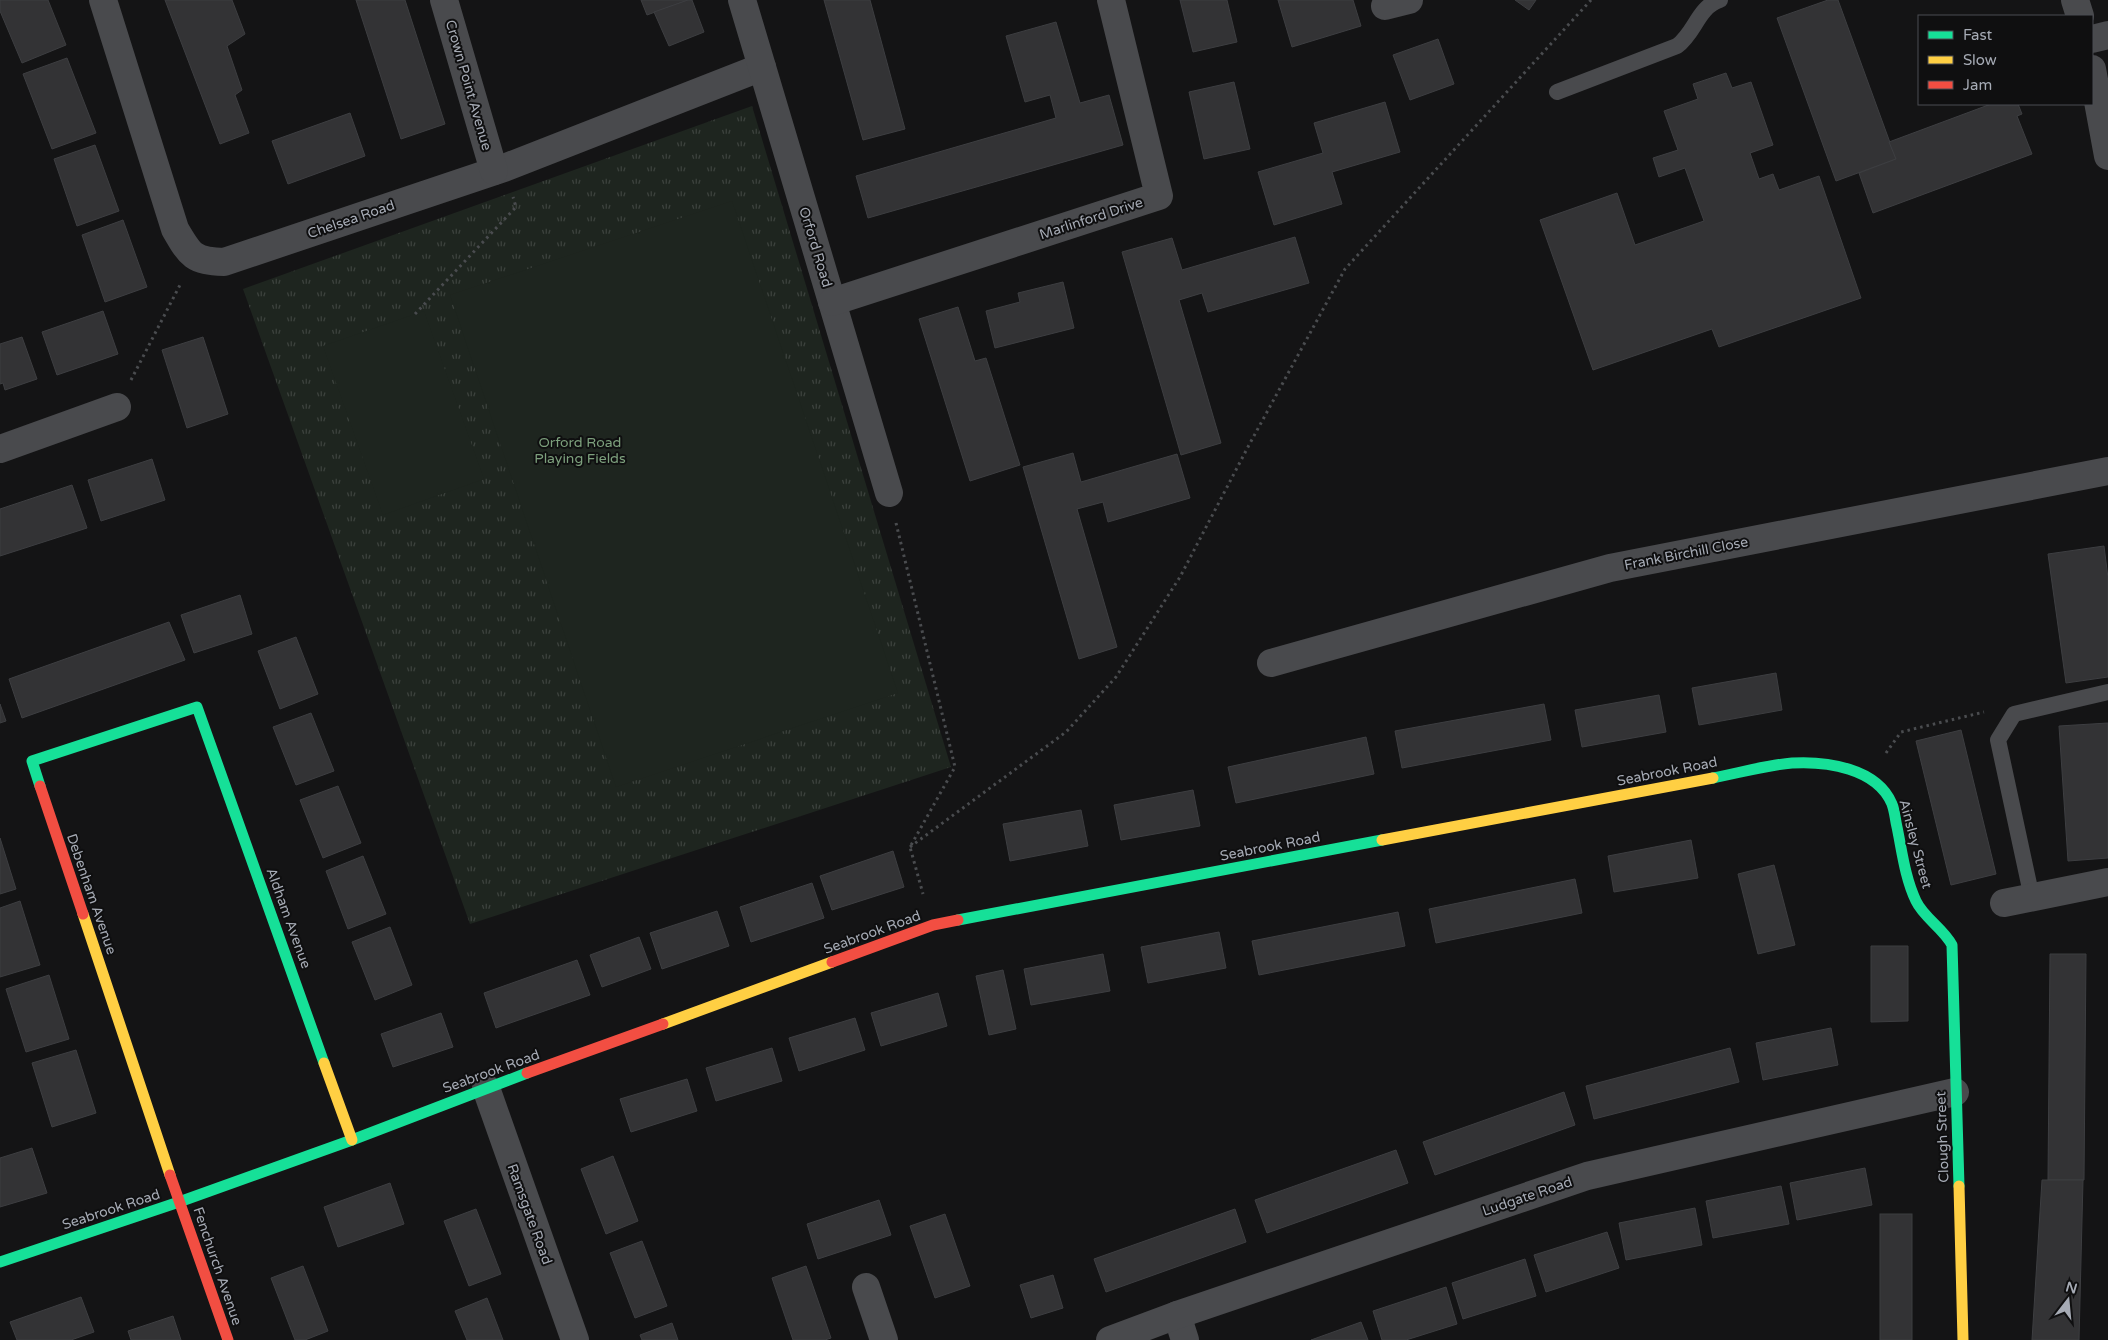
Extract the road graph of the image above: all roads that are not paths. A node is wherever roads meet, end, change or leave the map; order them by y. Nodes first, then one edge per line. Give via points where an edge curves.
1 (103, 0) edge
2 (444, 0) edge
3 (742, 0) edge
4 (1111, 0) edge
5 (1720, 0) edge
6 (2075, 0) edge
7 (2080, 15) edge
8 (2108, 35) edge
9 (2093, 39) edge
10 (762, 67) junction
11 (2093, 74) edge
12 (1557, 92) dead end
13 (2108, 156) edge
14 (499, 169) junction
15 (832, 302) junction
16 (117, 407) road end
17 (0, 449) edge
18 (2108, 471) edge
19 (889, 493) road end
20 (1271, 663) dead end
21 (2108, 692) edge
22 (197, 707) joint
23 (1790, 763) joint
24 (2108, 882) edge
25 (2032, 898) junction
26 (2004, 903) dead end
27 (1947, 934) joint
28 (486, 1088) junction
29 (1955, 1092) junction
30 (352, 1140) junction
31 (179, 1202) junction
32 (0, 1262) edge
33 (866, 1287) dead end
34 (1181, 1327) edge
35 (228, 1340) edge
36 (575, 1340) edge
37 (884, 1340) edge
38 (1110, 1340) edge
39 (1963, 1340) edge

1 - 14 street, Chelsea Road via 175,229 194,257 224,262
2 - 14 street, Crown Point Avenue
3 - 10 street, Orford Road
4 - 15 street, Marlinford Drive via 1159,196
5 - 12 lane via 1701,13 1690,35 1677,46
6 - 7 street
8 - 9 street
10 - 14 street, Chelsea Road
10 - 15 street, Orford Road
11 - 13 street
15 - 19 street, Orford Road
16 - 17 street
18 - 20 street, Frank Birchill Close via 1610,568
21 - 25 lane via 2014,714 1998,740
22 - 30 street, Aldham Avenue
22 - 31 street, Debenham Avenue via 32,761
23 - 27 street, Ainsley Street via 1813,761 1836,765 1868,778 1881,788 1891,802 1917,904
23 - 28 street, Seabrook Road via 933,926
24 - 25 street
25 - 26 street
27 - 29 street, Clough Street via 1953,959
28 - 30 street, Seabrook Road
28 - 36 street, Ramsgate Road
29 - 34 street, Ludgate Road via 1587,1176
29 - 39 street, Clough Street
30 - 31 street, Seabrook Road
31 - 32 street, Seabrook Road
31 - 35 street, Fenchurch Avenue
33 - 37 street
34 - 38 street, Ludgate Road

